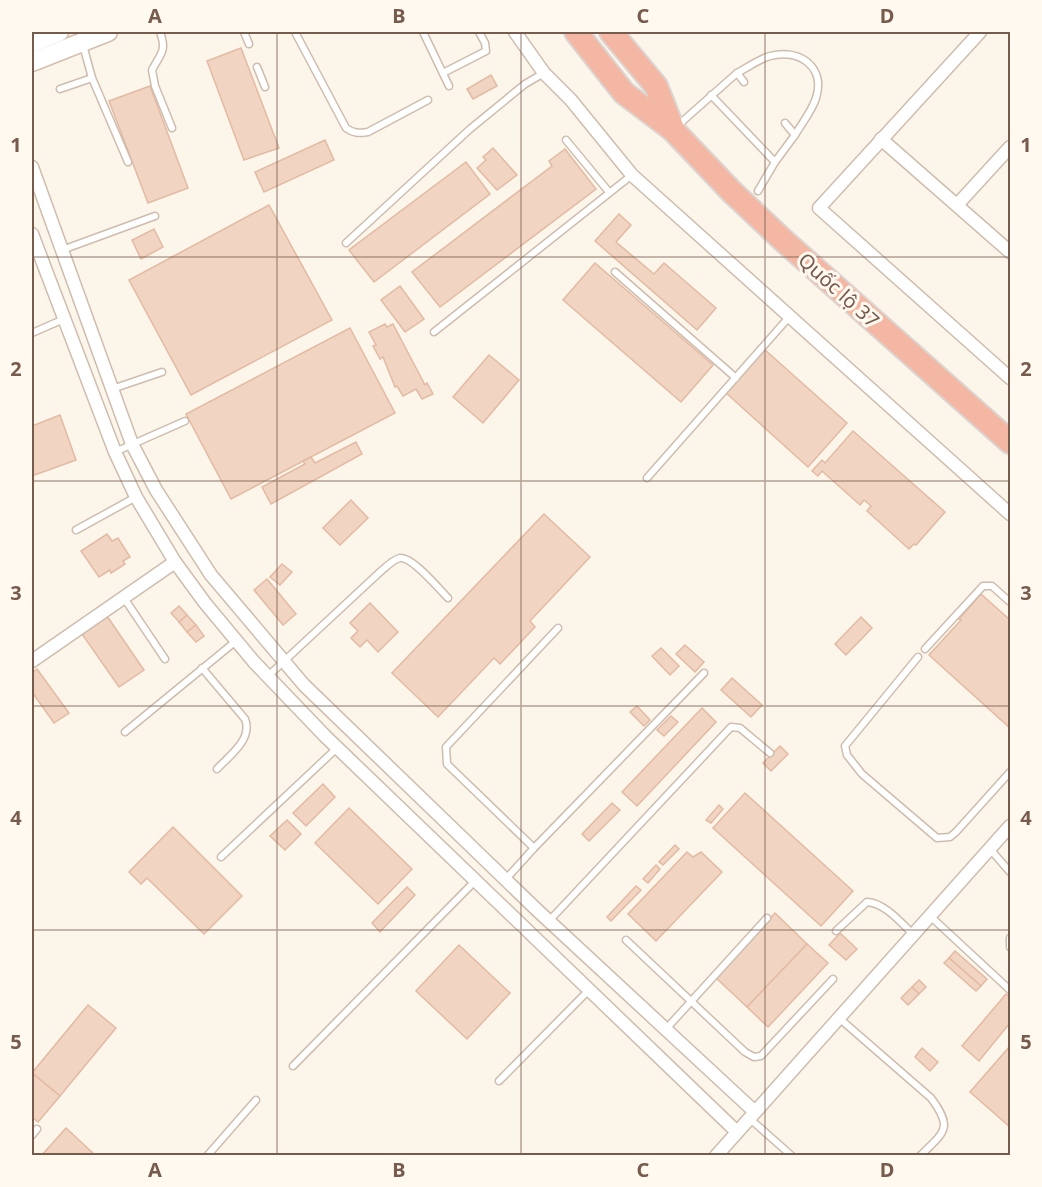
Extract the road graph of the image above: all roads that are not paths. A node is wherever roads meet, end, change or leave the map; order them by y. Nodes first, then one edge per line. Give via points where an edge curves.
1 (58, 32) edge
2 (108, 32) edge
3 (159, 32) edge
4 (244, 32) edge
5 (295, 32) edge
6 (423, 32) edge
7 (479, 32) edge
8 (515, 32) edge
9 (576, 32) edge
10 (611, 32) edge
11 (980, 32) edge
12 (82, 41) junction
13 (32, 43) edge
14 (249, 44) dead end
15 (32, 62) edge
16 (257, 67) dead end
17 (443, 73) junction
18 (544, 73) junction
19 (737, 73) junction
20 (92, 78) junction
21 (744, 82) dead end
22 (449, 86) dead end
23 (265, 87) dead end
24 (60, 89) dead end
25 (711, 95) junction
26 (428, 100) dead end
27 (785, 123) dead end
28 (172, 128) dead end
29 (673, 130) junction
30 (795, 135) junction
31 (881, 139) junction
32 (566, 140) dead end
33 (1011, 147) edge
34 (128, 162) dead end
35 (775, 162) junction
36 (32, 167) edge
37 (632, 175) junction
38 (758, 191) dead end
39 (609, 192) junction
40 (957, 205) junction
41 (155, 216) dead end
42 (32, 234) edge
43 (346, 243) dead end
44 (62, 250) junction
45 (1011, 252) edge
46 (615, 272) dead end
47 (791, 316) junction
48 (64, 319) junction
49 (434, 332) dead end
50 (32, 333) edge
51 (162, 372) dead end
52 (736, 378) junction
53 (1011, 378) edge
54 (112, 389) junction
55 (185, 421) dead end
56 (1011, 442) edge
57 (132, 444) junction
58 (115, 452) junction
59 (647, 478) dead end
60 (136, 496) junction
61 (1011, 514) edge
62 (76, 530) dead end
63 (175, 562) junction
64 (124, 598) junction
65 (448, 598) dead end
66 (1011, 602) edge
67 (558, 628) dead end
68 (236, 640) junction
69 (925, 650) dead end
70 (918, 657) dead end
71 (165, 659) dead end
72 (32, 661) edge
73 (285, 661) junction
74 (202, 668) junction
75 (704, 673) dead end
76 (268, 676) junction
77 (126, 732) dead end
78 (337, 747) junction
79 (770, 753) dead end
80 (217, 769) dead end
81 (1011, 772) edge
82 (1011, 826) edge
83 (534, 848) junction
84 (990, 849) junction
85 (220, 857) dead end
86 (1011, 872) edge
87 (476, 880) junction
88 (506, 880) junction
89 (930, 916) junction
90 (767, 918) dead end
91 (549, 921) junction
92 (836, 931) dead end
93 (914, 934) junction
94 (1011, 938) edge
95 (626, 940) dead end
96 (1011, 947) edge
97 (833, 980) dead end
98 (589, 990) junction
99 (1011, 990) edge
100 (689, 1003) junction
101 (839, 1018) junction
102 (666, 1029) junction
103 (293, 1066) dead end
104 (499, 1081) dead end
105 (256, 1100) dead end
106 (752, 1115) junction
107 (737, 1132) junction
108 (723, 1153) edge
109 (207, 1155) edge
110 (792, 1155) edge
111 (920, 1155) edge

1 - 13 street
2 - 12 street
3 - 28 lane via 163,52 152,70
4 - 14 lane
5 - 26 lane via 351,132 368,132
6 - 17 lane
7 - 17 lane via 486,51
8 - 18 street
9 - 29 highway, Quốc lộ 37 via 624,93
10 - 29 highway, Quốc lộ 37 via 656,86
11 - 31 street
12 - 15 street
12 - 20 lane
16 - 23 lane
17 - 22 lane
18 - 37 street
18 - 43 lane via 470,129
19 - 21 lane
19 - 25 lane
19 - 30 lane via 770,56 790,55 813,67 819,83 816,99
20 - 24 lane
20 - 34 lane
25 - 29 lane
25 - 35 lane
27 - 30 lane
29 - 56 highway, Quốc lộ 37 via 784,241
30 - 35 lane
31 - 40 street
31 - 53 street via 819,208
32 - 39 lane
33 - 40 street
35 - 38 lane
36 - 44 street
37 - 39 lane
37 - 47 street
39 - 49 lane
40 - 45 street
41 - 44 lane
42 - 48 street
44 - 54 street
46 - 52 lane
47 - 52 lane
47 - 61 street
48 - 50 lane
48 - 58 street
51 - 54 lane
52 - 59 lane
54 - 57 street
55 - 57 lane
57 - 58 lane
57 - 73 street via 156,490 211,575
58 - 60 street
60 - 62 lane
60 - 63 street
63 - 64 street
63 - 68 street
64 - 71 lane
64 - 72 street
65 - 73 lane via 414,564 400,558
66 - 69 lane via 992,586 983,586
67 - 83 lane via 446,747 447,764
68 - 74 lane
68 - 76 street
70 - 81 lane via 845,746 847,755 879,789 938,838 956,832
73 - 76 lane
73 - 88 street via 304,685
74 - 77 lane
74 - 80 lane via 248,727 245,739
75 - 83 lane
76 - 78 street
78 - 85 lane
78 - 87 street
79 - 91 lane via 741,728 731,728
82 - 84 street
83 - 88 lane
84 - 86 lane
84 - 89 street
87 - 98 street
87 - 103 lane
88 - 91 street
89 - 93 street
89 - 99 lane
90 - 100 lane
91 - 102 street
92 - 93 lane via 867,902 872,902
93 - 101 street
94 - 96 lane
95 - 100 lane
97 - 100 lane via 758,1057 745,1052
98 - 104 lane
98 - 107 street
100 - 102 lane
101 - 106 street
101 - 111 lane via 931,1098 942,1113 944,1132
102 - 106 street
105 - 109 lane
106 - 107 street
106 - 110 lane
107 - 108 street

